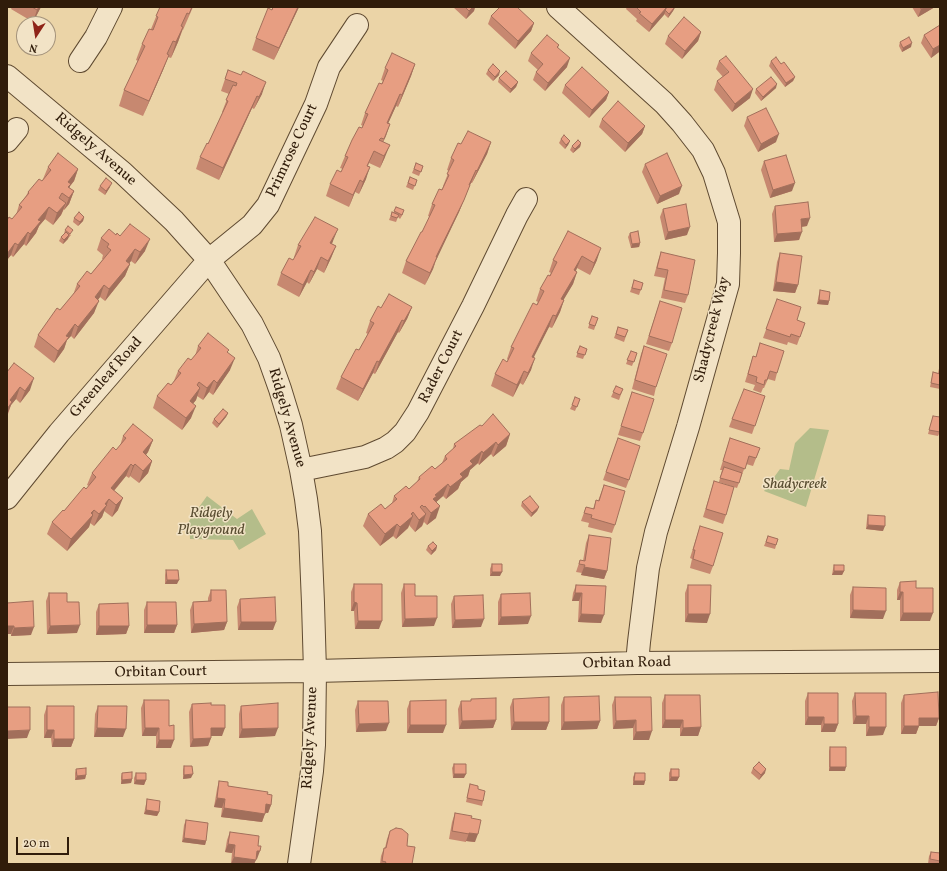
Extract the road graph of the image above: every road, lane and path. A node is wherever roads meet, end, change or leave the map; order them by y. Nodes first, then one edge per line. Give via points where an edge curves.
1 (111, 7) edge
2 (558, 7) edge
3 (357, 25) dead end
4 (80, 61) dead end
5 (7, 76) edge
6 (526, 199) dead end
7 (209, 260) junction
8 (301, 470) junction
9 (7, 498) edge
10 (940, 661) edge
11 (637, 663) junction
12 (315, 671) junction
13 (7, 674) edge
14 (299, 864) edge

1 - 4 street
2 - 11 street, Shadycreek Way via 664,103 682,123 703,150 714,173 728,222 728,284 656,532 647,574
3 - 7 street, Primrose Court via 329,67 316,104 268,205 252,225
5 - 7 street, Ridgely Avenue via 123,172 174,221
6 - 8 street, Rader Court via 422,405 405,432 386,448 365,457
7 - 8 street, Ridgely Avenue via 252,324 269,358 291,425
7 - 9 street, Greenleaf Road via 59,433
8 - 12 street, Ridgely Avenue via 310,531
10 - 11 street, Orbitan Road
11 - 12 street, Orbitan Road
12 - 13 street, Orbitan Court
12 - 14 street, Ridgely Avenue via 313,752

